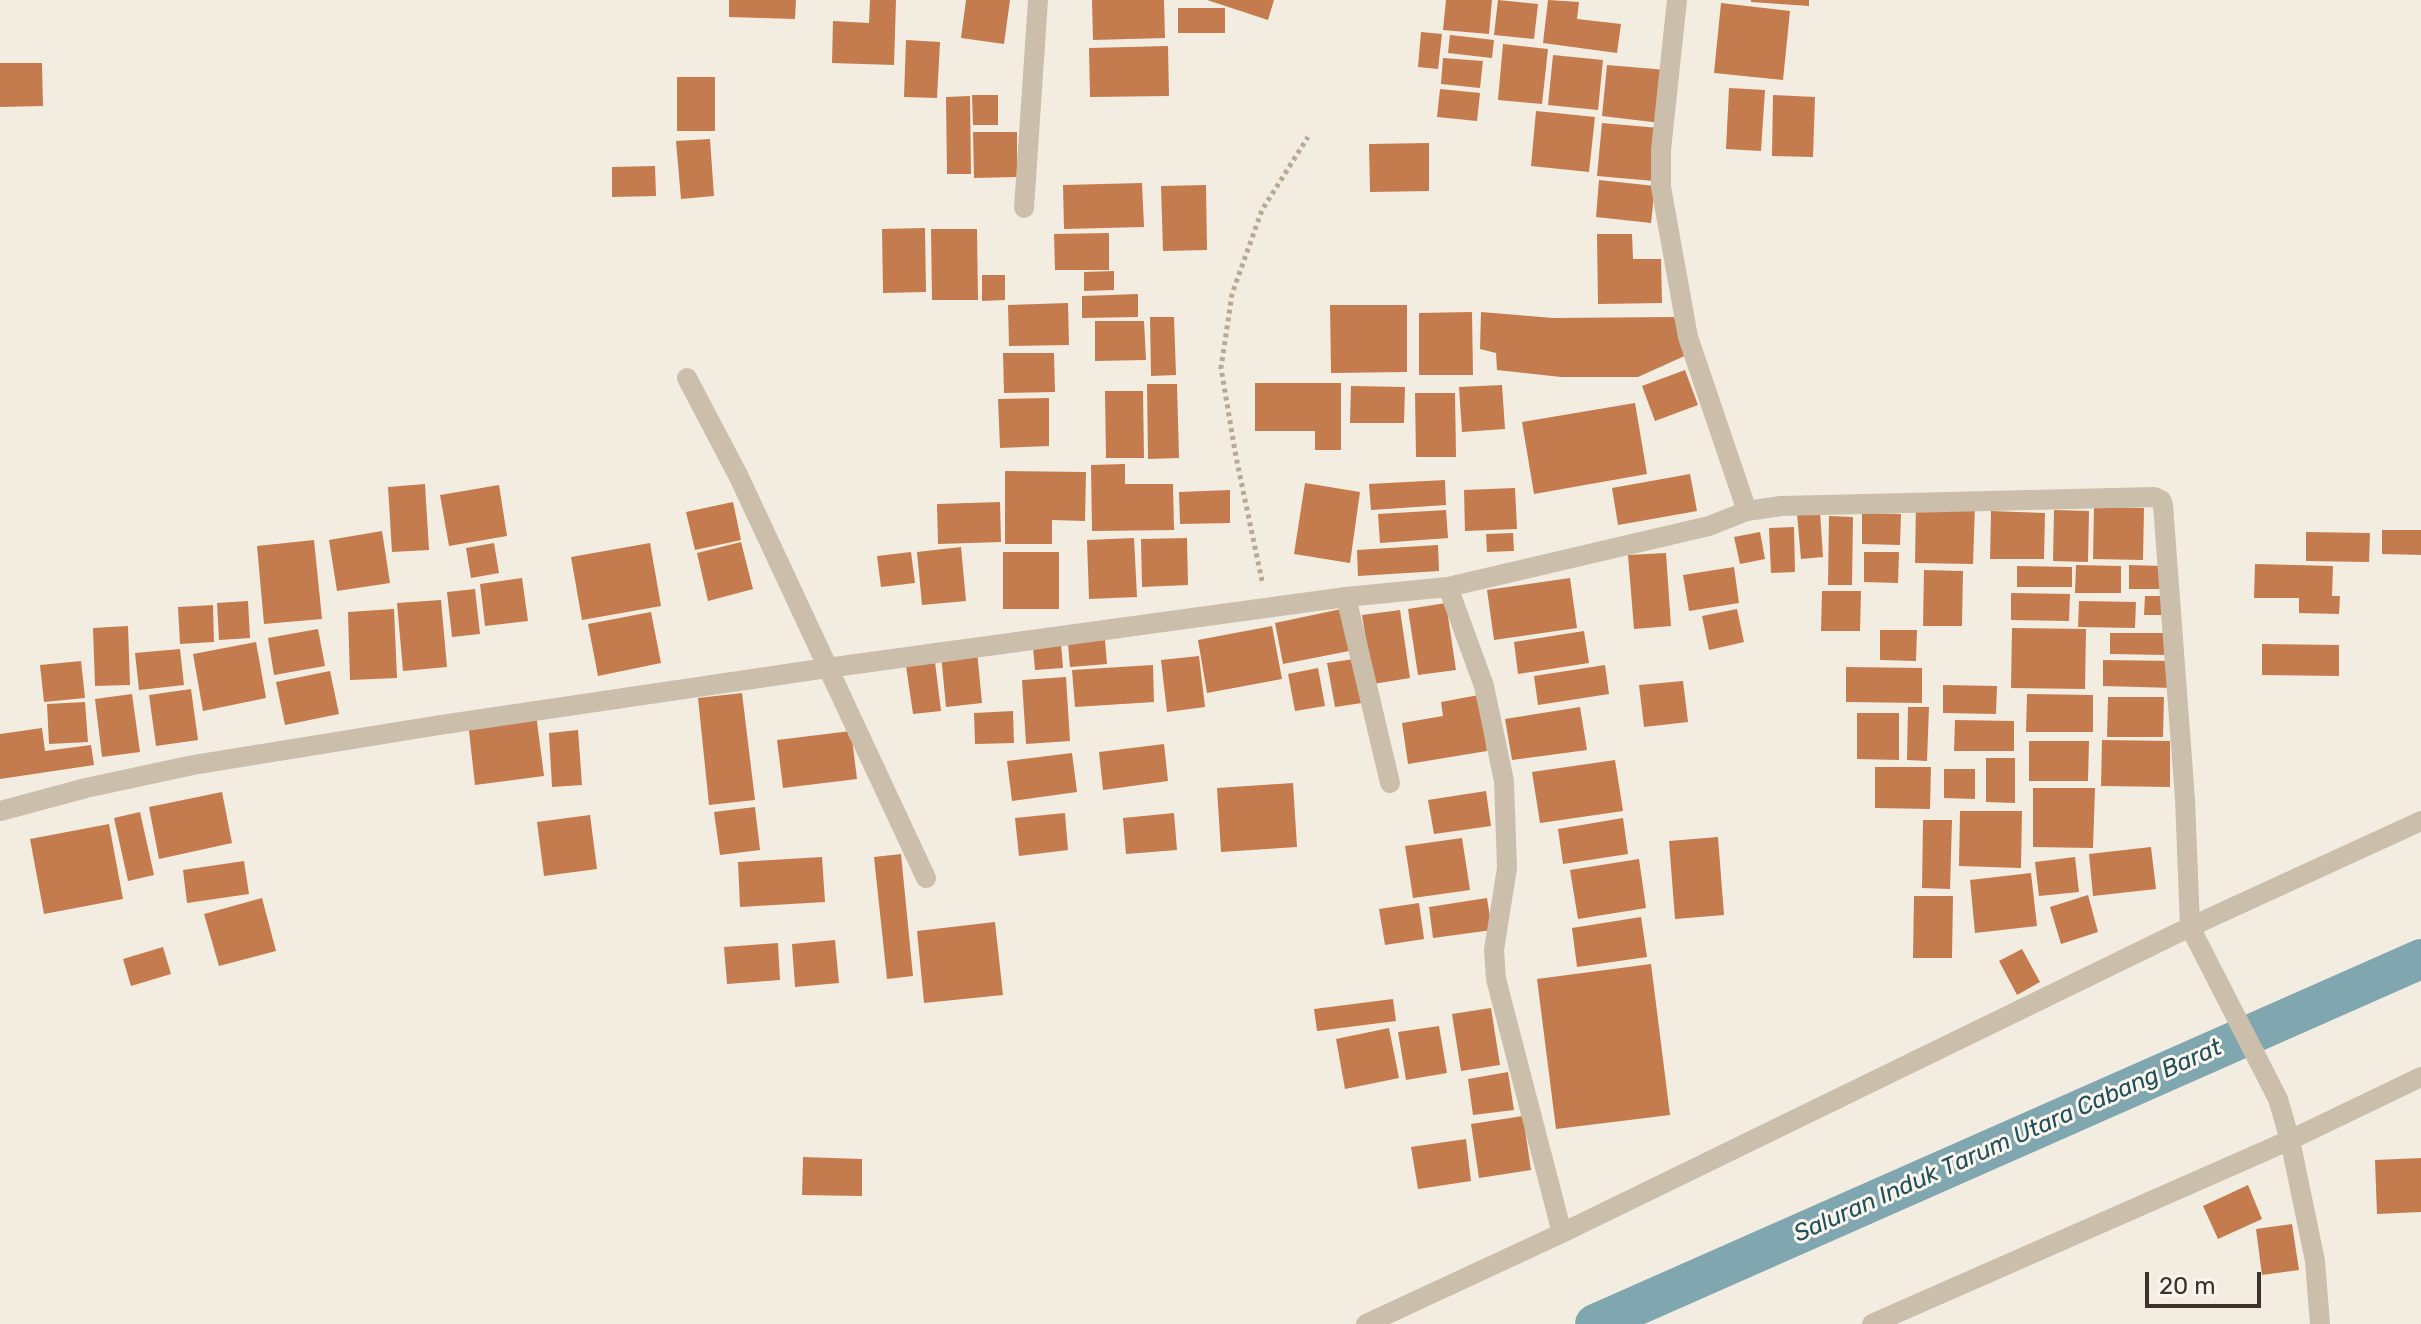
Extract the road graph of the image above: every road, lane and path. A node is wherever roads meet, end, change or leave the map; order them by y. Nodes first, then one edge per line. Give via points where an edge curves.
1 (1038, 0) edge
2 (1677, 0) edge
3 (1308, 137) dead end
4 (1024, 208) dead end
5 (687, 378) dead end
6 (1747, 511) junction
7 (1448, 587) junction
8 (1346, 597) junction
9 (1268, 608) junction
10 (827, 668) junction
11 (1390, 783) dead end
12 (0, 811) edge
13 (2421, 821) edge
14 (926, 878) dead end
15 (2190, 927) junction
16 (2421, 1077) edge
17 (2290, 1140) junction
18 (1562, 1233) junction
19 (1366, 1324) edge
20 (1872, 1324) edge
21 (2320, 1324) edge

1 - 4 street
2 - 6 street via 1661,187 1688,337
3 - 9 path via 1262,210 1232,294 1221,368
5 - 10 street
6 - 7 street via 1709,526
6 - 15 street via 1781,506 2161,500
7 - 8 street
7 - 18 street via 1484,686 1504,781 1507,868 1494,950 1496,979
8 - 9 street
8 - 11 street
9 - 10 street
10 - 12 street via 193,765
10 - 14 street
13 - 15 street
15 - 17 street via 2278,1099
15 - 18 street
16 - 17 street
17 - 20 street
17 - 21 street via 2315,1261
18 - 19 street

